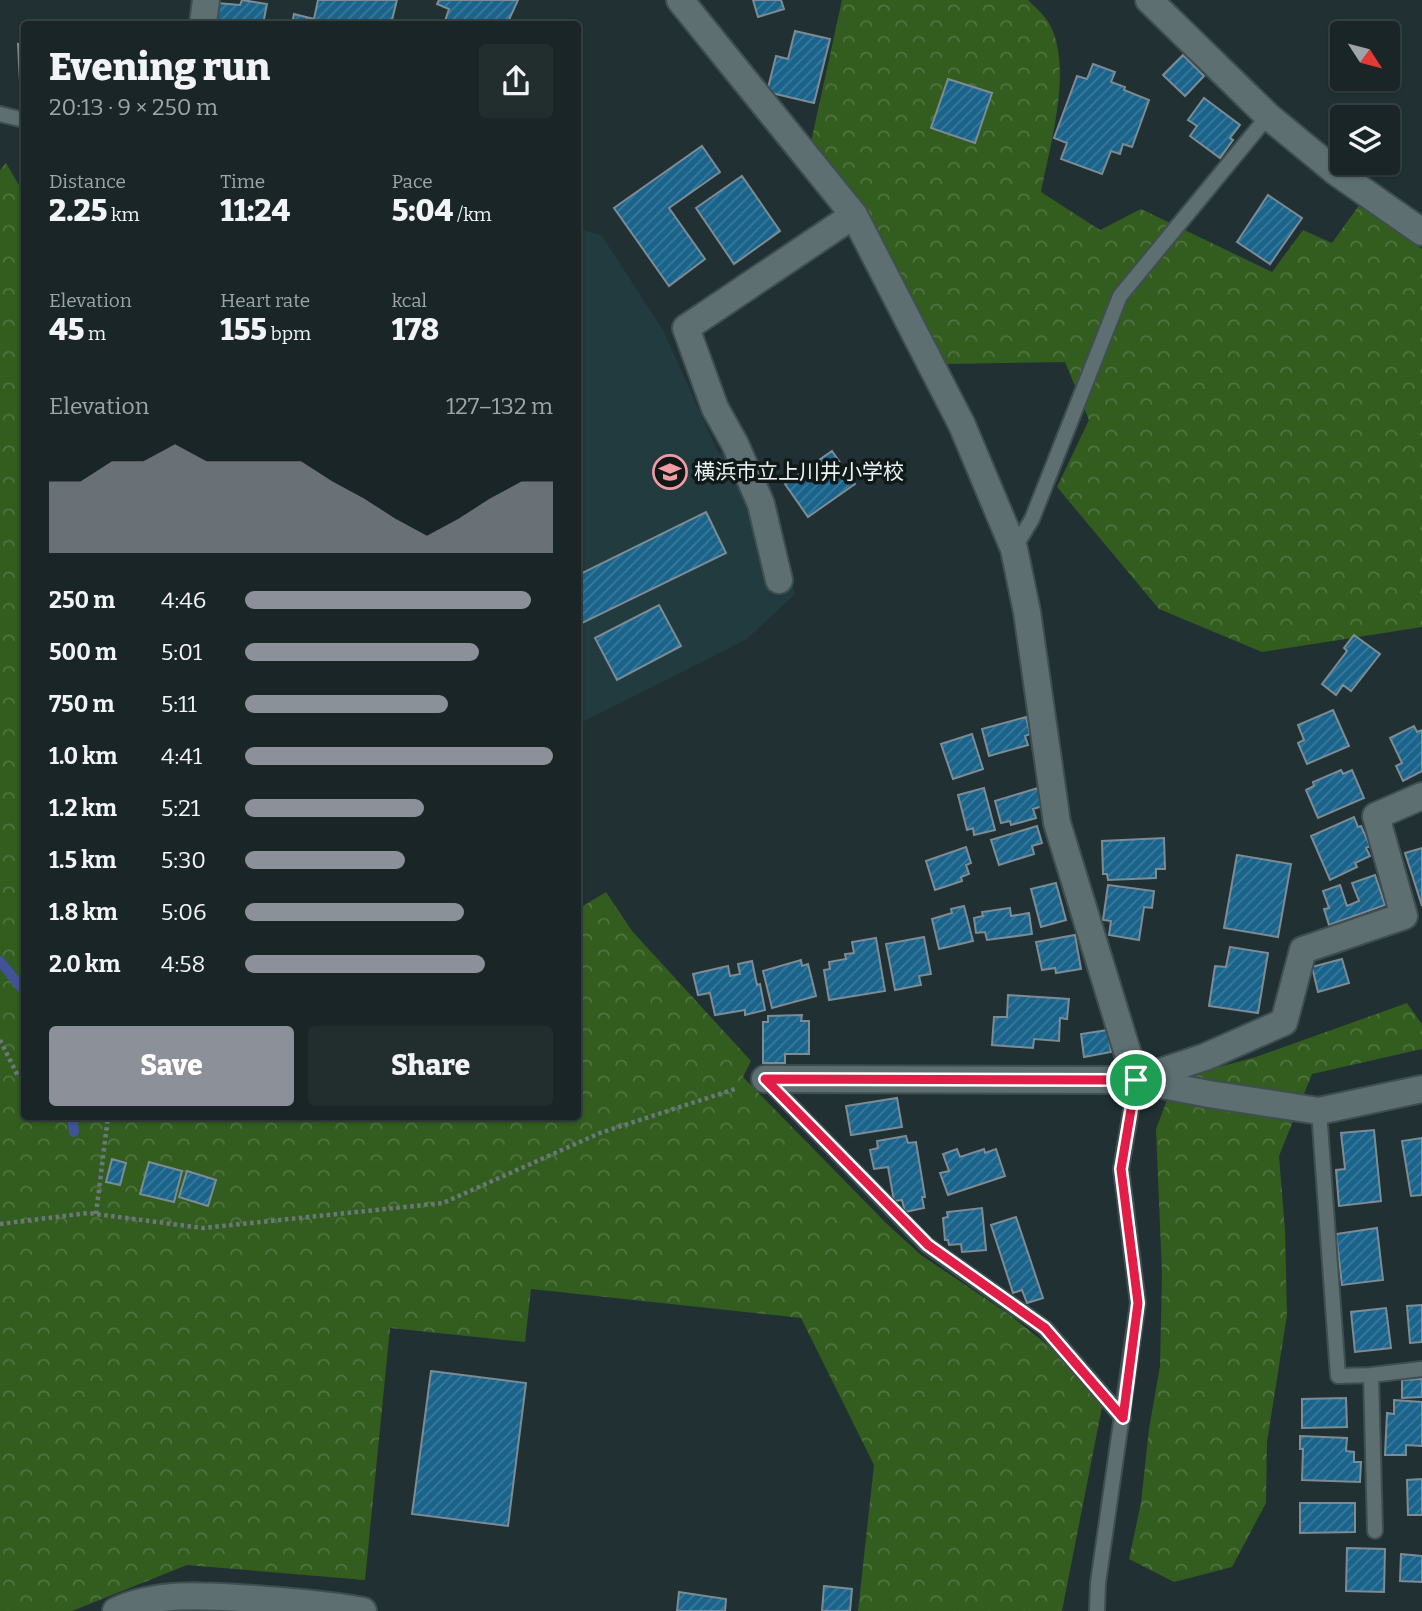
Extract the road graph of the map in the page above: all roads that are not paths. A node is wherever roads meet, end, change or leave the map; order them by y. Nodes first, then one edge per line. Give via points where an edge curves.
1 (206, 0) edge
2 (680, 0) edge
3 (1149, 0) edge
4 (203, 21) edge
5 (0, 114) edge
6 (1268, 116) junction
7 (21, 119) edge
8 (854, 215) junction
9 (1422, 232) edge
10 (1014, 550) junction
11 (779, 580) dead end
12 (1422, 796) edge
13 (765, 1079) joint
14 (1136, 1080) junction
15 (1422, 1089) edge
16 (1319, 1111) junction
17 (1422, 1369) edge
18 (1371, 1375) junction
19 (1123, 1418) junction
20 (1375, 1531) dead end
21 (116, 1611) edge
22 (363, 1611) edge
23 (1097, 1611) edge

1 - 4 street
2 - 8 street
3 - 6 street
5 - 7 lane
6 - 9 street via 1336,172
6 - 10 lane via 1121,296 1032,519
8 - 10 street via 962,425
8 - 11 street via 686,328 715,408 761,504
10 - 14 street via 1057,822
12 - 14 street via 1376,816 1404,916 1303,950 1284,1022 1205,1057
13 - 14 street
13 - 19 lane via 928,1245 1045,1328
14 - 16 street
14 - 19 lane via 1121,1169 1138,1303
15 - 16 street
16 - 18 lane via 1338,1376
17 - 18 lane
18 - 20 lane
19 - 23 lane
21 - 22 street via 192,1595 326,1604

